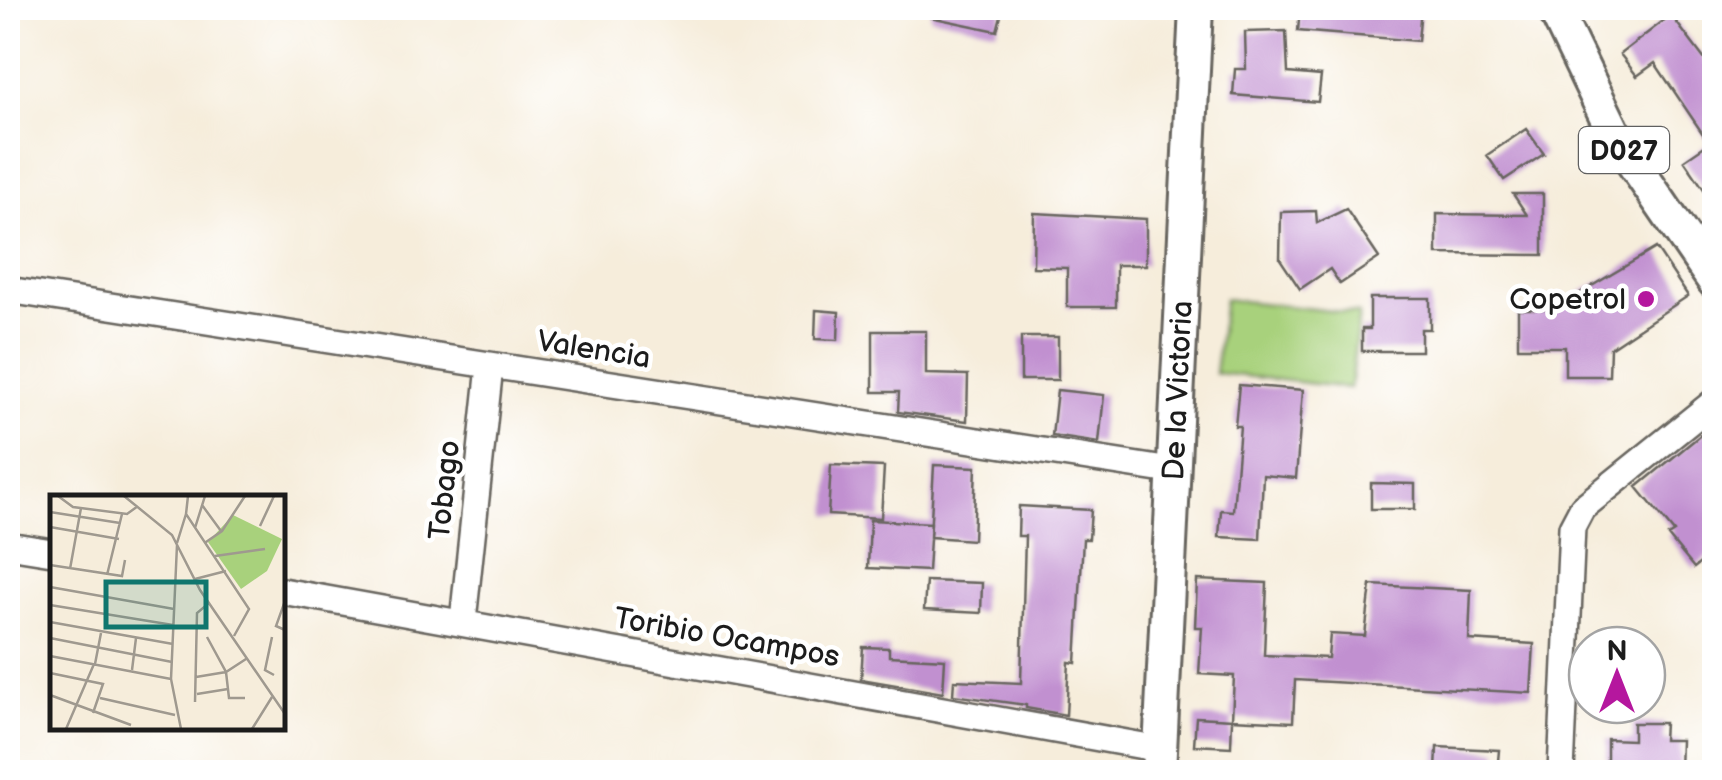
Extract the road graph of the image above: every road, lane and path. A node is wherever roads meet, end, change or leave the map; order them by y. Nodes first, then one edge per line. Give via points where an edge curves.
1 (1196, 8) edge
2 (1554, 8) edge
3 (1714, 280) edge
4 (8, 290) edge
5 (490, 366) junction
6 (1714, 402) edge
7 (1171, 472) junction
8 (8, 545) edge
9 (50, 552) edge
10 (285, 591) edge
11 (463, 621) junction
12 (1160, 761) edge
13 (1561, 772) edge

1 - 7 main road, De la Victoria
2 - 3 main road, D027 via 1618,141
4 - 5 street, Valencia
5 - 7 street, Valencia
5 - 11 street, Tobago
6 - 13 street via 1582,508 1572,528
7 - 12 main road, De la Victoria
8 - 9 street
10 - 11 street, Toribio Ocampos
11 - 12 street, Toribio Ocampos

